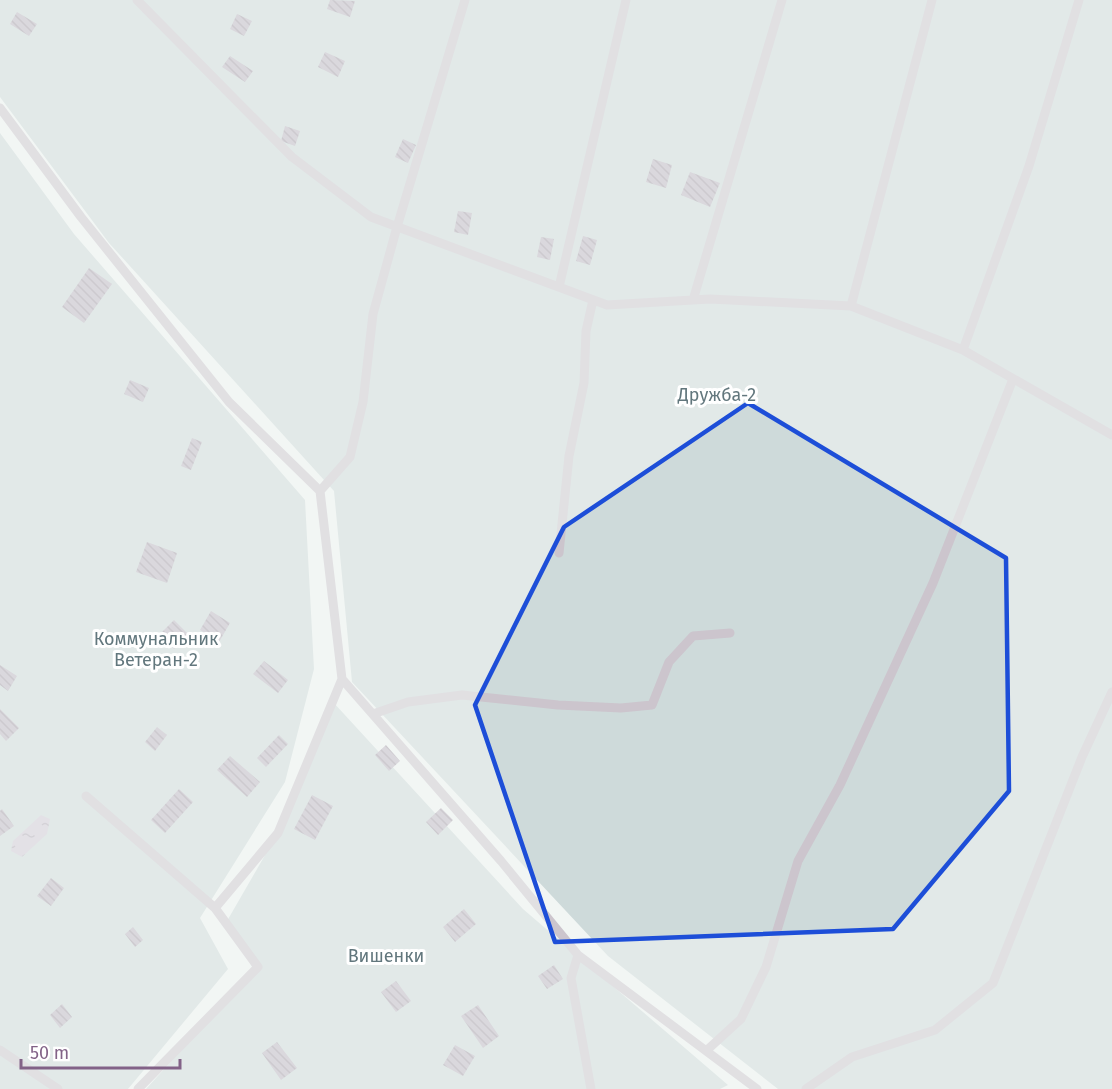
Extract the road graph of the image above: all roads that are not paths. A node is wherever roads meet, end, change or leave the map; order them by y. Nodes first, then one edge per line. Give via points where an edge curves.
1 (137, 0) edge
2 (465, 0) edge
3 (626, 0) edge
4 (782, 0) edge
5 (932, 0) edge
6 (1079, 0) edge
7 (0, 108) edge
8 (397, 226) junction
9 (559, 287) junction
10 (593, 300) junction
11 (693, 300) junction
12 (851, 306) junction
13 (963, 350) junction
14 (1014, 379) junction
15 (1112, 435) edge
16 (320, 491) junction
17 (559, 553) dead end
18 (730, 633) dead end
19 (342, 679) junction
20 (1112, 693) edge
21 (373, 714) junction
22 (86, 796) dead end
23 (215, 908) junction
24 (578, 956) junction
25 (0, 1050) edge
26 (706, 1051) junction
27 (751, 1088) edge
28 (58, 1089) edge
29 (138, 1089) edge
30 (591, 1089) edge
31 (806, 1089) edge

1 - 8 lane via 292,157 371,217
2 - 8 lane
3 - 9 lane
4 - 11 lane
5 - 12 lane
6 - 13 lane via 1029,166
7 - 16 lane via 81,217 229,402
8 - 9 lane
8 - 16 lane via 373,314 363,402 350,457
9 - 10 lane
10 - 11 lane via 607,305
10 - 17 lane via 586,331 584,383 569,456
11 - 12 lane
12 - 13 lane
13 - 14 lane
14 - 15 lane
14 - 26 lane via 933,583 840,785 798,861 766,967 741,1019
16 - 19 lane
18 - 21 lane via 693,636 669,662 651,705 558,705 462,695 408,702
19 - 21 lane
19 - 23 lane via 278,833
20 - 31 lane via 1082,757 993,983 935,1030 852,1057
21 - 24 lane
22 - 23 lane
23 - 29 lane via 258,967
24 - 26 lane
24 - 30 lane via 571,978
25 - 28 lane
26 - 27 lane

